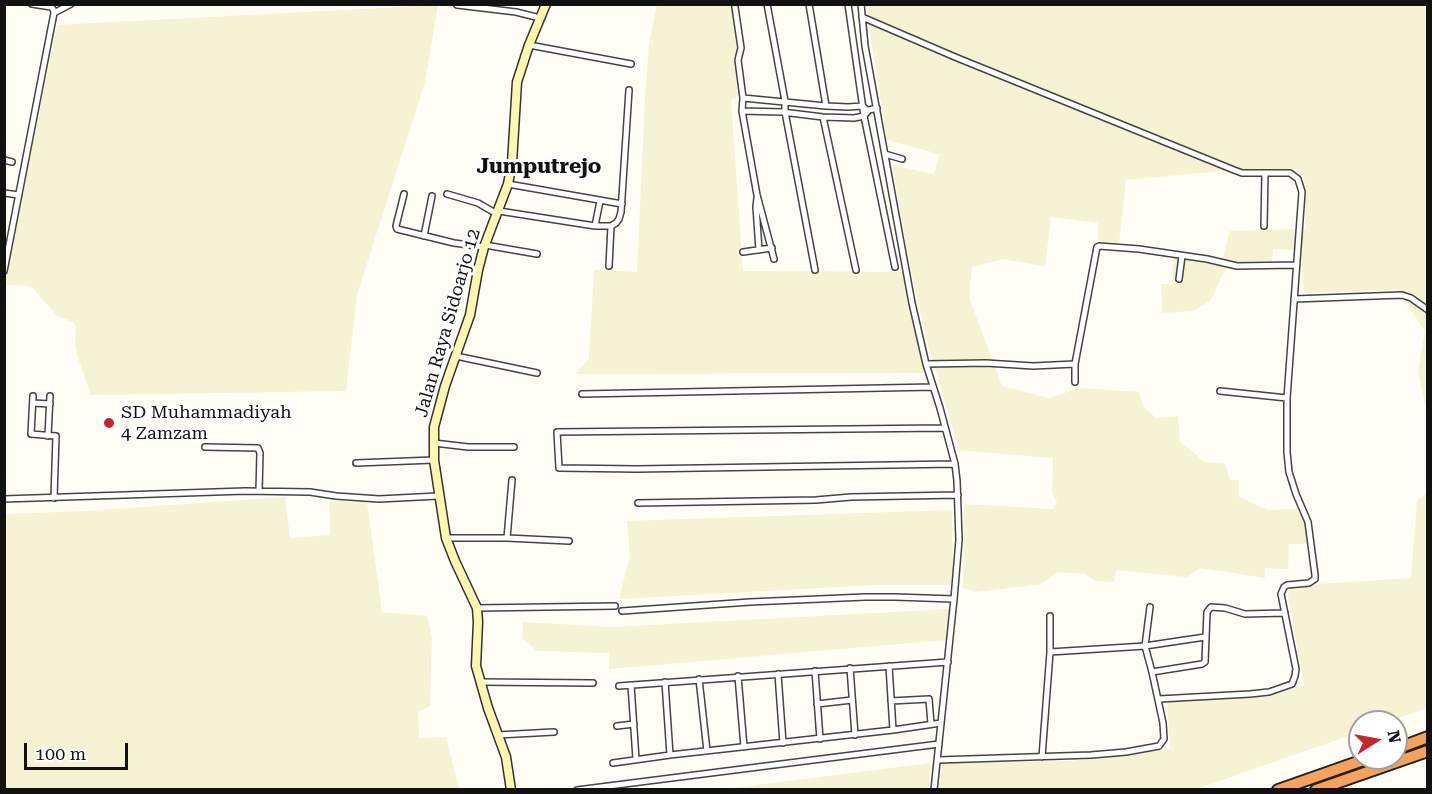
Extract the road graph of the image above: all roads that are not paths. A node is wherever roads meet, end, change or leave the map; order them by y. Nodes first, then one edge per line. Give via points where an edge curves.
1 (32, 4) edge
2 (71, 4) edge
3 (546, 4) edge
4 (767, 4) edge
5 (809, 4) edge
6 (848, 4) edge
7 (861, 4) edge
8 (457, 5) edge
9 (735, 7) dead end
10 (54, 13) junction
11 (536, 17) junction
12 (862, 17) junction
13 (529, 45) junction
14 (631, 64) dead end
15 (629, 90) dead end
16 (743, 98) junction
17 (784, 101) junction
18 (826, 106) junction
19 (862, 106) junction
20 (877, 108) junction
21 (742, 111) junction
22 (869, 111) junction
23 (785, 112) junction
24 (864, 116) junction
25 (823, 117) junction
26 (885, 154) junction
27 (902, 159) dead end
28 (4, 160) edge
29 (12, 162) dead end
30 (1265, 173) junction
31 (508, 184) junction
32 (4, 193) edge
33 (404, 194) dead end
34 (447, 194) dead end
35 (19, 195) junction
36 (758, 195) junction
37 (432, 196) dead end
38 (600, 201) junction
39 (622, 204) junction
40 (495, 212) junction
41 (595, 226) junction
42 (611, 226) junction
43 (1264, 226) dead end
44 (424, 236) junction
45 (483, 246) junction
46 (772, 248) junction
47 (759, 250) junction
48 (743, 252) dead end
49 (537, 254) dead end
50 (1182, 256) junction
51 (774, 259) dead end
52 (1296, 265) junction
53 (609, 266) dead end
54 (895, 267) dead end
55 (4, 270) edge
56 (815, 270) dead end
57 (856, 270) dead end
58 (1179, 279) dead end
59 (1294, 299) junction
60 (1428, 310) edge
61 (456, 356) junction
62 (926, 364) junction
63 (1075, 364) junction
64 (537, 373) dead end
65 (1076, 382) dead end
66 (933, 387) junction
67 (1220, 391) dead end
68 (582, 394) dead end
69 (33, 396) dead end
70 (50, 396) dead end
71 (1287, 398) junction
72 (33, 403) junction
73 (50, 404) junction
74 (945, 428) junction
75 (48, 436) junction
76 (434, 443) junction
77 (205, 447) dead end
78 (514, 447) dead end
79 (434, 460) junction
80 (356, 463) dead end
81 (955, 464) junction
82 (512, 480) dead end
83 (259, 491) junction
84 (958, 495) junction
85 (436, 496) junction
86 (54, 498) junction
87 (4, 499) edge
88 (638, 503) dead end
89 (446, 538) junction
90 (507, 538) junction
91 (569, 541) dead end
92 (954, 599) junction
93 (615, 606) dead end
94 (1150, 607) dead end
95 (477, 608) junction
96 (622, 611) dead end
97 (1285, 613) junction
98 (1050, 616) dead end
99 (1205, 637) junction
100 (1144, 646) junction
101 (1050, 652) junction
102 (948, 662) junction
103 (889, 666) junction
104 (850, 668) junction
105 (815, 671) junction
106 (1152, 672) junction
107 (778, 674) junction
108 (738, 676) junction
109 (699, 679) junction
110 (480, 682) junction
111 (665, 682) junction
112 (593, 683) dead end
113 (631, 684) junction
114 (619, 686) dead end
115 (1158, 699) junction
116 (852, 700) junction
117 (891, 701) junction
118 (818, 704) junction
119 (941, 723) junction
120 (634, 724) junction
121 (931, 724) junction
122 (617, 726) dead end
123 (893, 730) junction
124 (554, 732) dead end
125 (498, 735) junction
126 (855, 735) junction
127 (1428, 737) edge
128 (820, 739) junction
129 (783, 743) junction
130 (939, 744) junction
131 (1408, 744) edge
132 (744, 747) junction
133 (707, 751) junction
134 (1428, 751) edge
135 (670, 755) junction
136 (1042, 757) junction
137 (636, 759) junction
138 (938, 760) junction
139 (613, 763) dead end
140 (1348, 765) edge
141 (511, 789) edge
142 (577, 789) edge
143 (934, 789) edge
144 (1278, 789) edge
145 (1316, 789) edge

1 - 10 street via 51,8
2 - 10 street
3 - 11 main road, Jalan Raya Sidoarjo 12
4 - 17 street
5 - 18 street
6 - 19 street
7 - 12 street
8 - 11 street
9 - 16 street
10 - 35 street
11 - 13 main road, Jalan Raya Sidoarjo 12
12 - 20 street
12 - 30 street via 1219,165 1242,173
13 - 14 street
13 - 31 main road, Jalan Raya Sidoarjo 12 via 517,82
15 - 39 street
16 - 17 street
16 - 21 street
17 - 18 street
17 - 23 street
18 - 19 street
19 - 22 street
19 - 24 street
20 - 22 street
20 - 26 street
21 - 23 street
21 - 36 street
22 - 24 street
23 - 25 street
23 - 56 street
24 - 25 street
24 - 54 street
25 - 57 street
26 - 27 street
26 - 62 street
28 - 29 street
30 - 43 street
30 - 52 street via 1290,174 1301,185
31 - 38 street
31 - 40 main road, Jalan Raya Sidoarjo 12
32 - 35 street
33 - 44 street via 396,228
34 - 40 street
35 - 55 street
36 - 46 street
36 - 47 street
37 - 44 street
38 - 39 street
38 - 41 street
39 - 42 street via 619,219
40 - 41 street
40 - 45 main road, Jalan Raya Sidoarjo 12
41 - 42 street
42 - 53 street
44 - 45 street
45 - 49 street
45 - 61 main road, Jalan Raya Sidoarjo 12 via 470,315
46 - 47 street
46 - 51 street
47 - 48 street
50 - 52 street via 1231,266
50 - 58 street
50 - 63 street via 1097,247
52 - 59 street
59 - 60 street via 1402,295
59 - 71 street
61 - 64 street
61 - 76 main road, Jalan Raya Sidoarjo 12 via 438,410
62 - 63 street
62 - 66 street
63 - 65 street
66 - 68 street
66 - 74 street
67 - 71 street
69 - 72 street
70 - 73 street
71 - 97 street via 1289,472 1308,522 1315,579 1284,587 1281,594
72 - 73 street
72 - 75 street via 32,434
73 - 75 street
74 - 81 street
74 - 81 street via 557,432 559,468
75 - 86 street via 56,436
76 - 78 street
76 - 79 main road, Jalan Raya Sidoarjo 12
77 - 83 street via 258,448
79 - 80 street
79 - 85 main road, Jalan Raya Sidoarjo 12
81 - 84 street
82 - 90 street
83 - 85 street via 379,499
83 - 86 street
84 - 88 street
84 - 92 street
85 - 89 main road, Jalan Raya Sidoarjo 12
86 - 87 street
89 - 90 street
89 - 95 main road, Jalan Raya Sidoarjo 12
90 - 91 street
92 - 96 street via 865,597
92 - 102 street
93 - 95 street
94 - 100 street
95 - 110 main road, Jalan Raya Sidoarjo 12 via 475,660
97 - 99 street via 1245,614 1211,607
97 - 115 street via 1296,669 1292,684 1269,692
98 - 101 street
99 - 100 street
99 - 106 street via 1203,663
100 - 101 street
100 - 106 street
101 - 136 street
102 - 103 street
102 - 119 street
103 - 104 street
103 - 117 street
104 - 105 street
104 - 116 street
105 - 107 street
105 - 118 street
106 - 115 street
107 - 108 street
107 - 129 street
108 - 109 street
108 - 132 street
109 - 111 street
109 - 133 street
110 - 112 street
110 - 125 main road, Jalan Raya Sidoarjo 12
111 - 113 street
111 - 135 street
113 - 114 street
113 - 120 street
115 - 136 street via 1164,731 1159,746
116 - 118 street
116 - 126 street
117 - 121 street via 929,699
117 - 123 street
118 - 128 street
119 - 121 street
119 - 130 street
120 - 122 street
120 - 137 street
121 - 123 street
123 - 126 street
124 - 125 street
125 - 141 main road, Jalan Raya Sidoarjo 12
126 - 128 street
127 - 131 highway
128 - 129 street
129 - 132 street
130 - 138 street
130 - 142 street
132 - 133 street
133 - 135 street
134 - 145 highway
135 - 137 street
136 - 138 street
137 - 139 street
138 - 143 street
140 - 144 highway

